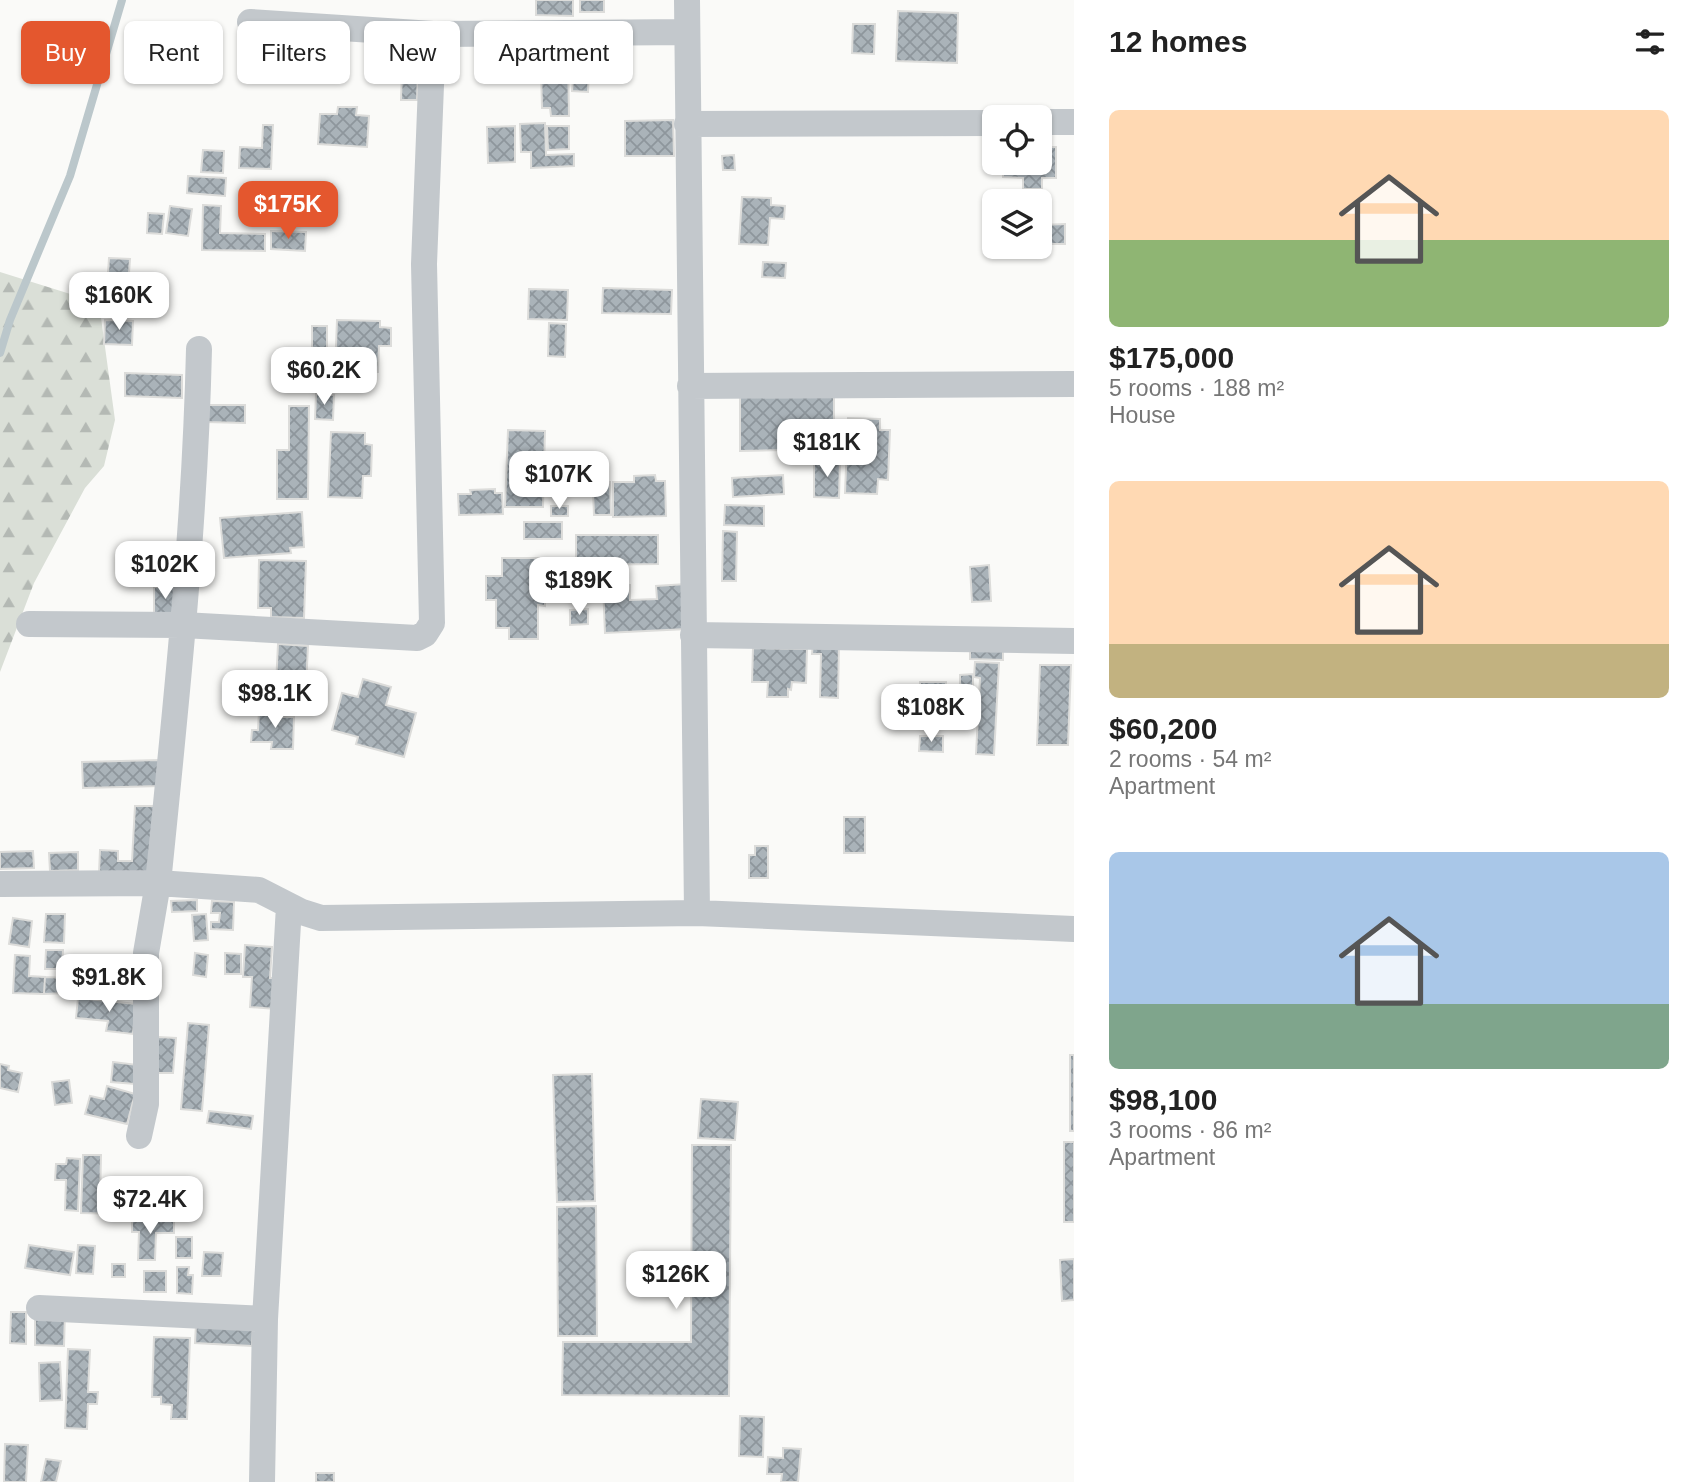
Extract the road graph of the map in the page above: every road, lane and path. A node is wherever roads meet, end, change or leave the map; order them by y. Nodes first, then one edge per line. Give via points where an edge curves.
1 (687, 0) edge
2 (686, 32) junction
3 (460, 34) edge
4 (431, 84) edge
5 (1052, 122) edge
6 (1074, 122) edge
7 (982, 123) edge
8 (687, 124) junction
9 (199, 349) dead end
10 (1074, 384) edge
11 (690, 386) junction
12 (29, 624) dead end
13 (183, 625) junction
14 (693, 635) junction
15 (1074, 641) edge
16 (158, 883) junction
17 (0, 884) edge
18 (289, 906) junction
19 (697, 913) junction
20 (1074, 929) edge
21 (139, 1136) dead end
22 (39, 1308) dead end
23 (265, 1320) junction
24 (262, 1482) edge

1 - 2 street
2 - 3 street
2 - 8 street
4 - 13 street via 424,264 432,623 417,638
5 - 6 street
7 - 8 street
8 - 11 street
9 - 13 street
10 - 11 street
11 - 14 street
12 - 13 street
13 - 16 street
14 - 15 street
14 - 19 street
16 - 17 street
16 - 18 street via 259,890
16 - 21 street via 146,953 146,1104
18 - 19 street via 321,918
18 - 23 street
19 - 20 street
22 - 23 street
23 - 24 street

